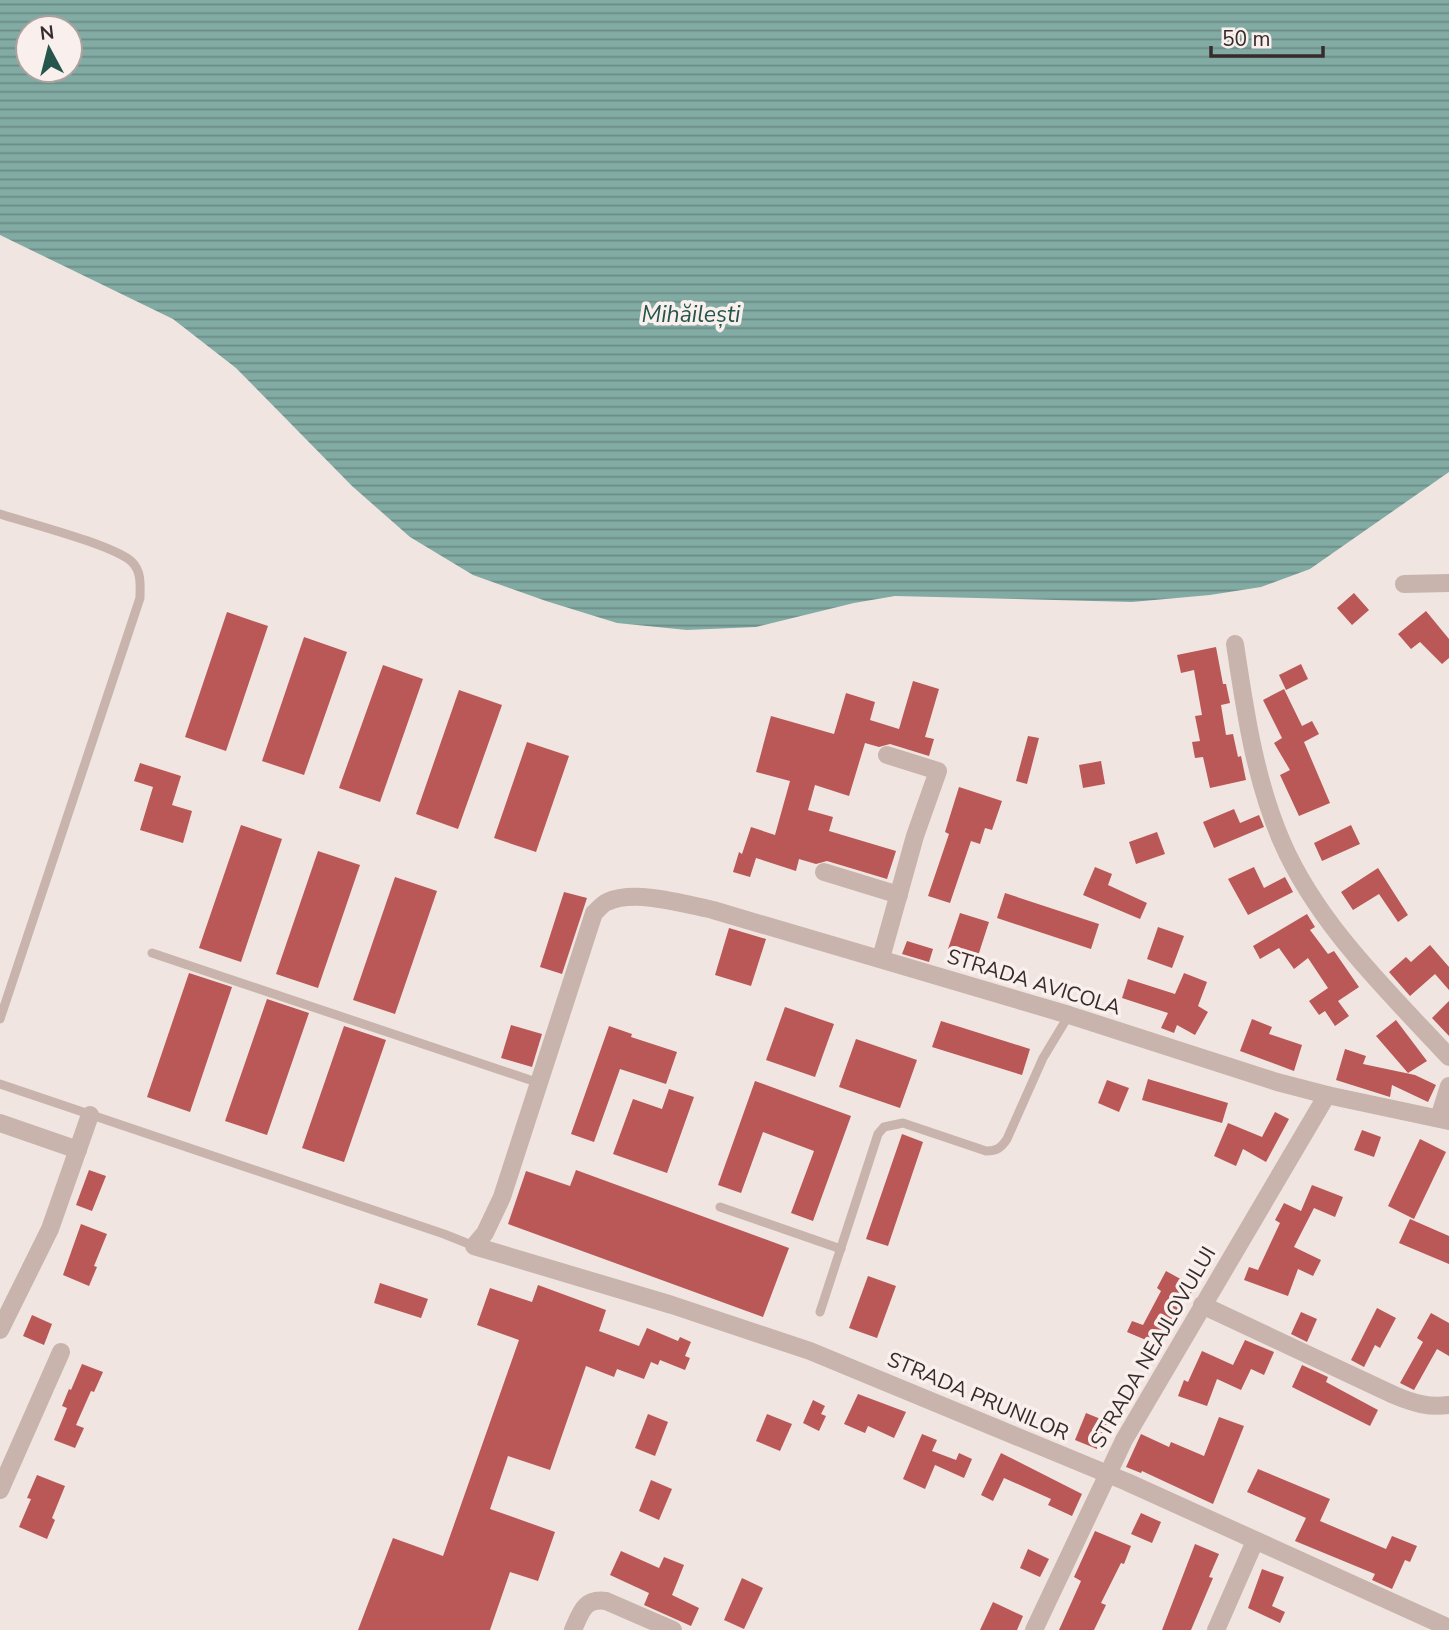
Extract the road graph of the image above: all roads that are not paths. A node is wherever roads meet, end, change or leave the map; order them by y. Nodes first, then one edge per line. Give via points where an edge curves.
1 (0, 514) edge
2 (1449, 583) edge
3 (1404, 584) dead end
4 (1235, 644) dead end
5 (887, 755) dead end
6 (824, 872) dead end
7 (899, 895) junction
8 (152, 953) dead end
9 (881, 958) junction
10 (1069, 1015) junction
11 (0, 1019) edge
12 (1449, 1056) edge
13 (539, 1083) junction
14 (0, 1084) edge
15 (1449, 1086) edge
16 (1327, 1095) junction
17 (90, 1115) junction
18 (1444, 1120) edge
19 (0, 1123) edge
20 (78, 1150) junction
21 (720, 1207) dead end
22 (474, 1246) junction
23 (841, 1249) junction
24 (1202, 1305) junction
25 (820, 1312) dead end
26 (0, 1330) edge
27 (61, 1352) dead end
28 (1449, 1405) edge
29 (6, 1464) edge
30 (1107, 1474) junction
31 (0, 1490) edge
32 (1255, 1541) junction
33 (1449, 1628) edge
34 (573, 1630) edge
35 (673, 1630) edge
36 (1034, 1630) edge
37 (1216, 1630) edge

1 - 11 lane via 110,550 133,563 140,577 140,598
2 - 3 street
4 - 12 street via 1264,789 1297,872 1366,966
5 - 7 street via 938,771
6 - 7 street
7 - 9 street
8 - 13 lane
9 - 10 street, STRADA AVICOLA
9 - 13 street, STRADA AVICOLA via 713,910 630,897 605,902 594,913
10 - 16 street, STRADA AVICOLA
10 - 23 lane via 1043,1058 1002,1147 986,1151 902,1124 884,1127
13 - 22 street via 502,1197
14 - 17 lane
15 - 18 street
16 - 18 street, STRADA AVICOLA
16 - 24 street, STRADA NEAJLOVULUI
17 - 20 street
17 - 22 lane
19 - 20 street
20 - 26 street via 50,1229
21 - 23 lane
22 - 30 street, STRADA PRUNILOR via 810,1351
23 - 25 lane
24 - 28 street via 1415,1404
24 - 30 street, STRADA NEAJLOVULUI
27 - 29 street
29 - 31 street
30 - 32 street, STRADA PRUNILOR
30 - 36 street, STRADA NEAJLOVULUI
32 - 33 street, STRADA PRUNILOR
32 - 37 street
34 - 35 street via 583,1608 596,1600

